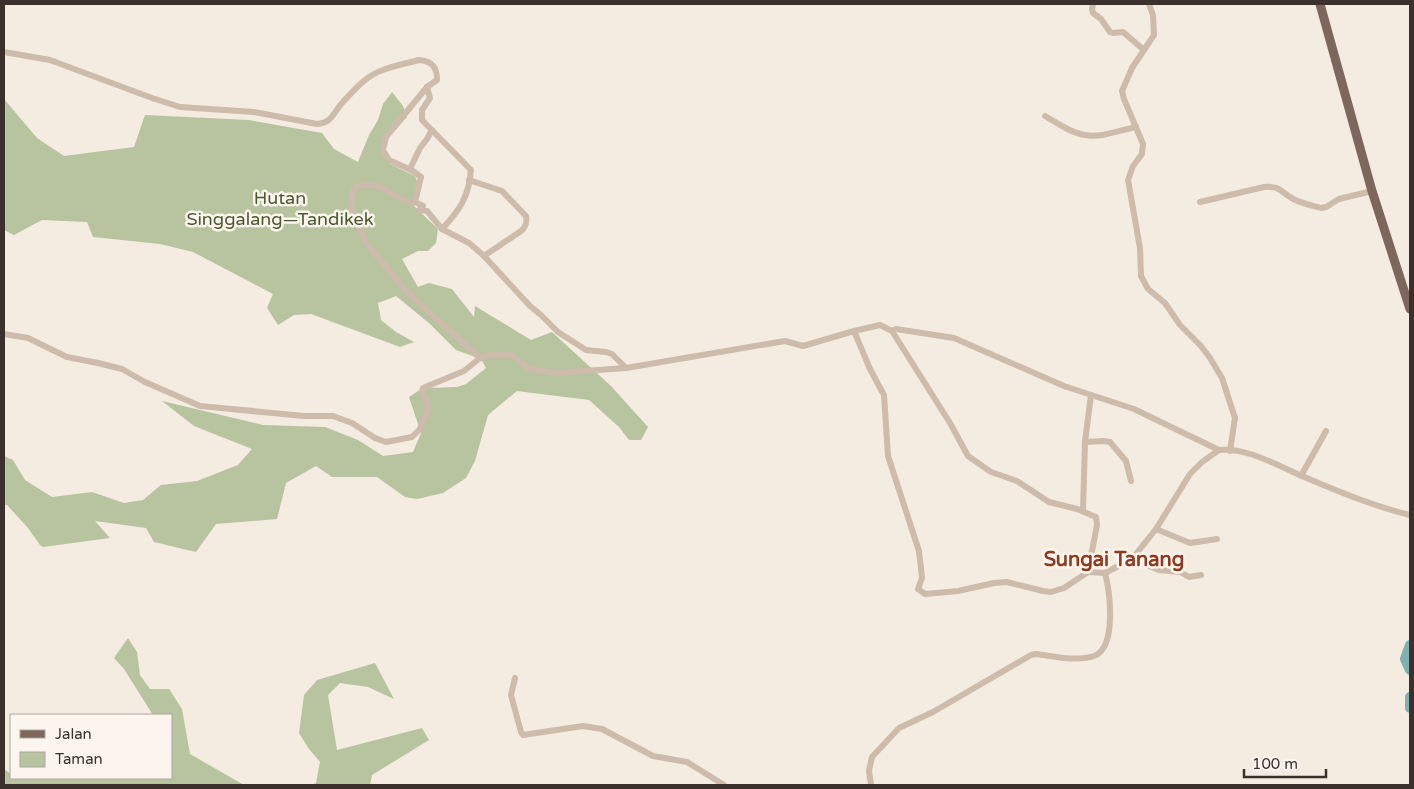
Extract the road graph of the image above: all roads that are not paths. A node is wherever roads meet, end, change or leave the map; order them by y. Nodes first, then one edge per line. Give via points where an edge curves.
1 (1093, 4) edge
2 (1150, 4) edge
3 (1320, 4) edge
4 (1144, 50) junction
5 (4, 52) edge
6 (427, 87) junction
7 (1045, 116) dead end
8 (1136, 127) junction
9 (432, 130) junction
10 (410, 169) junction
11 (469, 180) junction
12 (1372, 191) junction
13 (415, 202) junction
14 (1200, 202) dead end
15 (442, 229) junction
16 (484, 256) junction
17 (1410, 309) edge
18 (854, 331) junction
19 (892, 332) junction
20 (4, 334) edge
21 (480, 358) junction
22 (626, 368) junction
23 (1091, 395) junction
24 (1326, 431) dead end
25 (1085, 442) junction
26 (1219, 450) junction
27 (1230, 451) junction
28 (1301, 476) junction
29 (1131, 481) dead end
30 (1083, 511) junction
31 (1410, 515) edge
32 (1156, 529) junction
33 (1218, 539) dead end
34 (1132, 558) junction
35 (1088, 572) junction
36 (1105, 573) junction
37 (1201, 575) dead end
38 (516, 678) dead end
39 (724, 785) edge
40 (871, 785) edge

1 - 4 street via 1093,13 1110,32 1123,32
2 - 4 street via 1155,30 1152,41
3 - 12 main road
4 - 8 street via 1122,91
5 - 6 street via 50,60 180,107 254,112 316,124 331,119 364,81 382,71 419,60 427,61 437,72 437,80
6 - 9 street via 430,98 421,114 422,120
6 - 10 street via 383,143 382,150 389,160
7 - 8 street via 1084,135
8 - 27 street via 1143,150 1128,180 1140,248 1141,276 1148,289 1159,296 1180,325 1201,346 1222,378 1235,418
9 - 10 street
9 - 11 street via 471,170
10 - 13 street via 421,176
11 - 15 street via 459,210
11 - 16 street via 502,191 527,221 521,231
12 - 14 street via 1339,198 1321,208 1290,198 1274,186
12 - 17 main road
13 - 15 street via 422,206 419,210 427,211
13 - 21 street via 401,199 379,185 365,184 355,187 351,209 366,243 409,294
15 - 16 street via 469,243
16 - 22 street via 558,332 586,350 612,354
18 - 19 street via 880,325
18 - 22 street via 804,346 785,341
18 - 35 street via 884,395 888,456 919,551 922,578 918,589 925,594 1007,582 1052,592
19 - 23 street via 896,329 954,338
19 - 30 street via 968,456 991,472 1017,481 1049,502
20 - 21 street via 28,338 67,358 122,369 200,406 333,416 352,423 381,442 412,437 420,429 428,410 423,388 464,371
21 - 22 street via 512,355 529,369 556,373
23 - 25 street
23 - 26 street via 1134,409
24 - 28 street
25 - 29 street via 1110,442 1126,461
25 - 30 street
26 - 27 street
26 - 32 street via 1190,474
27 - 28 street via 1261,458
28 - 31 street
30 - 35 street via 1097,520
32 - 33 street via 1190,543
32 - 34 street
34 - 36 street
34 - 37 street via 1159,570 1180,572 1188,578
35 - 36 street
36 - 40 street via 1109,627 1104,648 1095,656 1078,658 1031,655 899,728 872,757
38 - 39 street via 511,695 524,735 583,726 602,729 654,756 687,762

